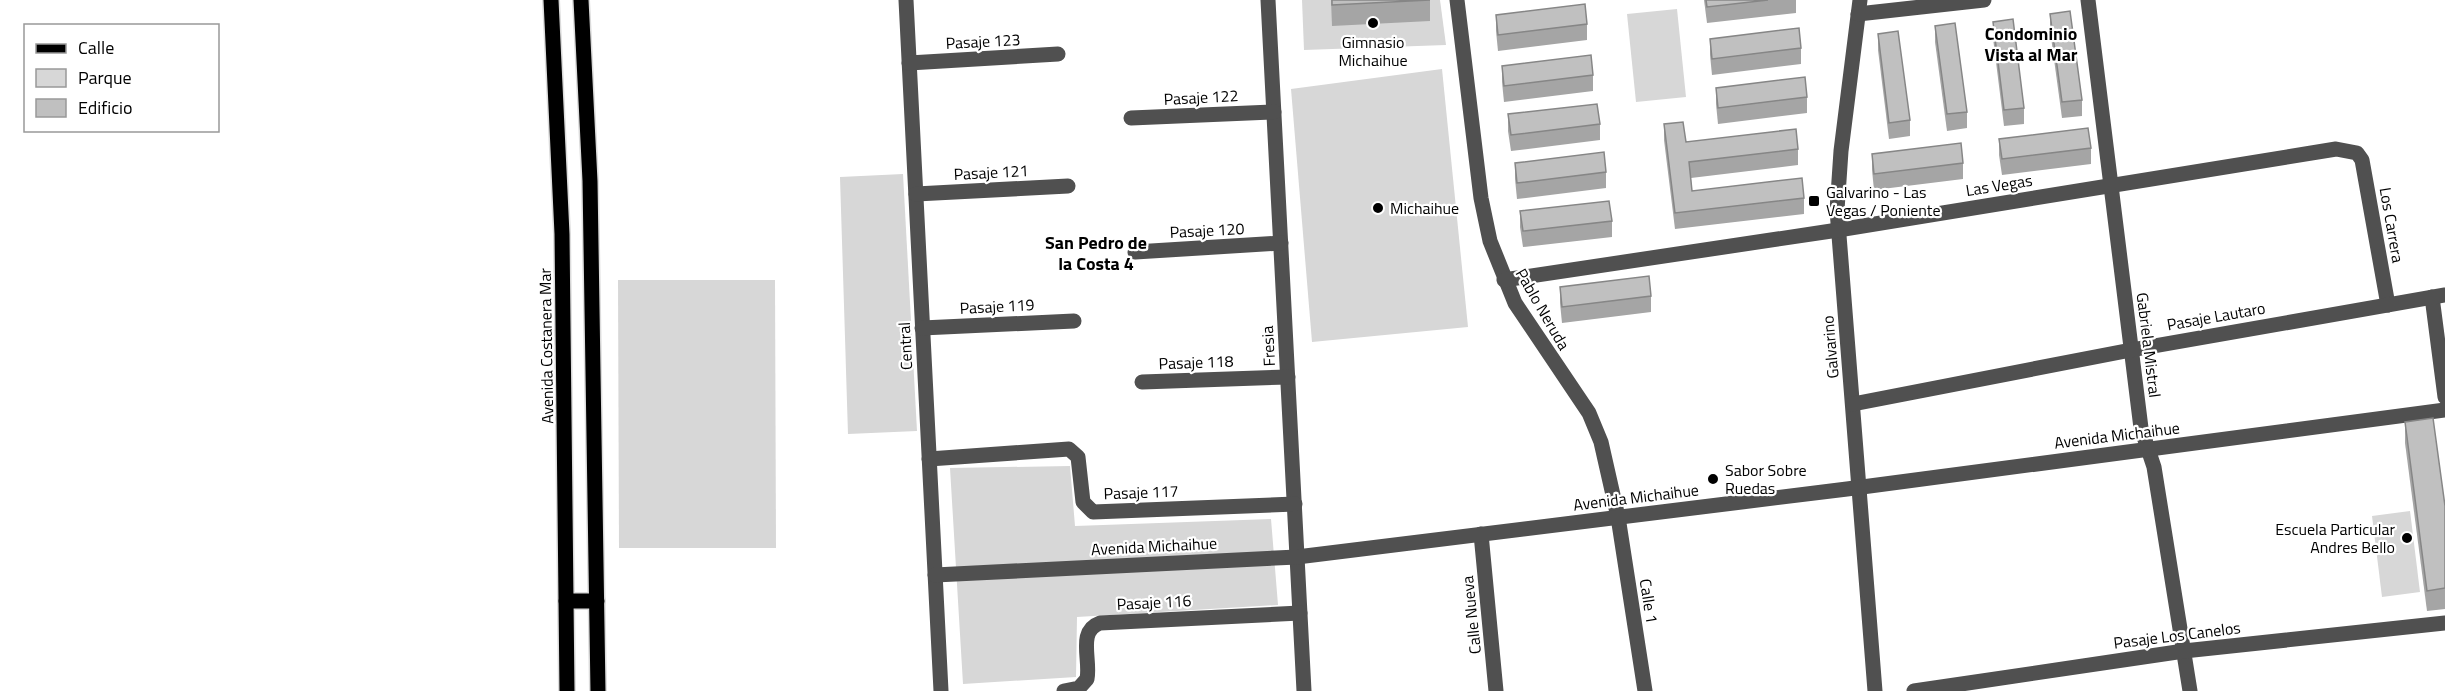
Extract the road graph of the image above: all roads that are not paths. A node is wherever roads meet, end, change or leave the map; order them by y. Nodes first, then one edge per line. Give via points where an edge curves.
1 (551, 0) edge
2 (581, 0) edge
3 (906, 0) edge
4 (1268, 0) edge
5 (1456, 0) edge
6 (1984, 0) edge
7 (2088, 0) edge
8 (1859, 7) edge
9 (1058, 54) dead end
10 (909, 63) junction
11 (1274, 112) junction
12 (1131, 118) dead end
13 (2357, 153) joint
14 (2111, 185) junction
15 (1068, 186) dead end
16 (916, 194) junction
17 (1838, 230) junction
18 (1281, 243) junction
19 (1135, 252) dead end
20 (1504, 280) junction
21 (2438, 296) edge
22 (2388, 305) junction
23 (1074, 321) dead end
24 (922, 328) junction
25 (2131, 350) junction
26 (1288, 377) junction
27 (1142, 382) dead end
28 (2445, 397) edge
29 (1853, 404) junction
30 (2445, 410) edge
31 (2148, 449) junction
32 (929, 459) junction
33 (1860, 487) junction
34 (1294, 504) junction
35 (1618, 517) junction
36 (1481, 534) junction
37 (1297, 557) junction
38 (935, 575) junction
39 (566, 601) junction
40 (597, 601) junction
41 (1300, 613) junction
42 (2445, 623) edge
43 (2184, 651) junction
44 (567, 691) edge
45 (598, 691) edge
46 (941, 691) edge
47 (1064, 691) edge
48 (1304, 691) edge
49 (1496, 691) edge
50 (1645, 691) edge
51 (1875, 691) edge
52 (1914, 691) edge
53 (2190, 691) edge

1 - 39 main road, Avenida Costanera Mar via 560,164
2 - 40 main road via 591,192
3 - 10 street, Central
4 - 11 street, Fresia
5 - 20 street, Pablo Neruda via 1484,220
6 - 8 street
7 - 14 street, Gabriela Mistral
8 - 17 street, Galvarino via 1839,162
9 - 10 street, Pasaje 123
10 - 16 street, Central
11 - 12 street, Pasaje 122
11 - 18 street, Fresia
13 - 14 street, Las Vegas via 2336,149
13 - 22 street, Los Carrera via 2362,160
14 - 17 street, Las Vegas
14 - 25 street, Gabriela Mistral
15 - 16 street, Pasaje 121
16 - 24 street, Central
17 - 20 street, Las Vegas
17 - 29 street, Galvarino
18 - 19 street, Pasaje 120
18 - 26 street, Fresia
20 - 35 street, Pablo Neruda via 1529,326 1595,426
21 - 22 street, Pasaje Lautaro
21 - 28 street
22 - 25 street, Pasaje Lautaro
23 - 24 street, Pasaje 119
24 - 32 street, Central
25 - 29 street, Pasaje Lautaro
25 - 31 street, Gabriela Mistral via 2141,428
26 - 27 street, Pasaje 118
26 - 34 street, Fresia
29 - 33 street, Galvarino
30 - 31 street, Avenida Michaihue
31 - 33 street, Avenida Michaihue
31 - 43 street, Gabriela Mistral
32 - 34 street, Pasaje 117 via 1069,449 1078,457 1085,506 1098,513
32 - 38 street, Central
33 - 35 street, Avenida Michaihue
33 - 51 street, Galvarino
34 - 37 street, Fresia
35 - 36 street, Avenida Michaihue
35 - 50 street, Calle 1
36 - 37 street, Avenida Michaihue
36 - 49 street, Calle Nueva
37 - 38 street, Avenida Michaihue
37 - 41 street, Fresia
38 - 46 street, Central
39 - 40 main road
39 - 44 main road, Avenida Costanera Mar
40 - 45 main road
41 - 47 street, Pasaje 116 via 1100,623 1090,628 1087,636 1087,679 1079,688
41 - 48 street, Fresia
42 - 43 street, Pasaje Los Canelos
43 - 52 street, Pasaje Los Canelos
43 - 53 street, Gabriela Mistral

